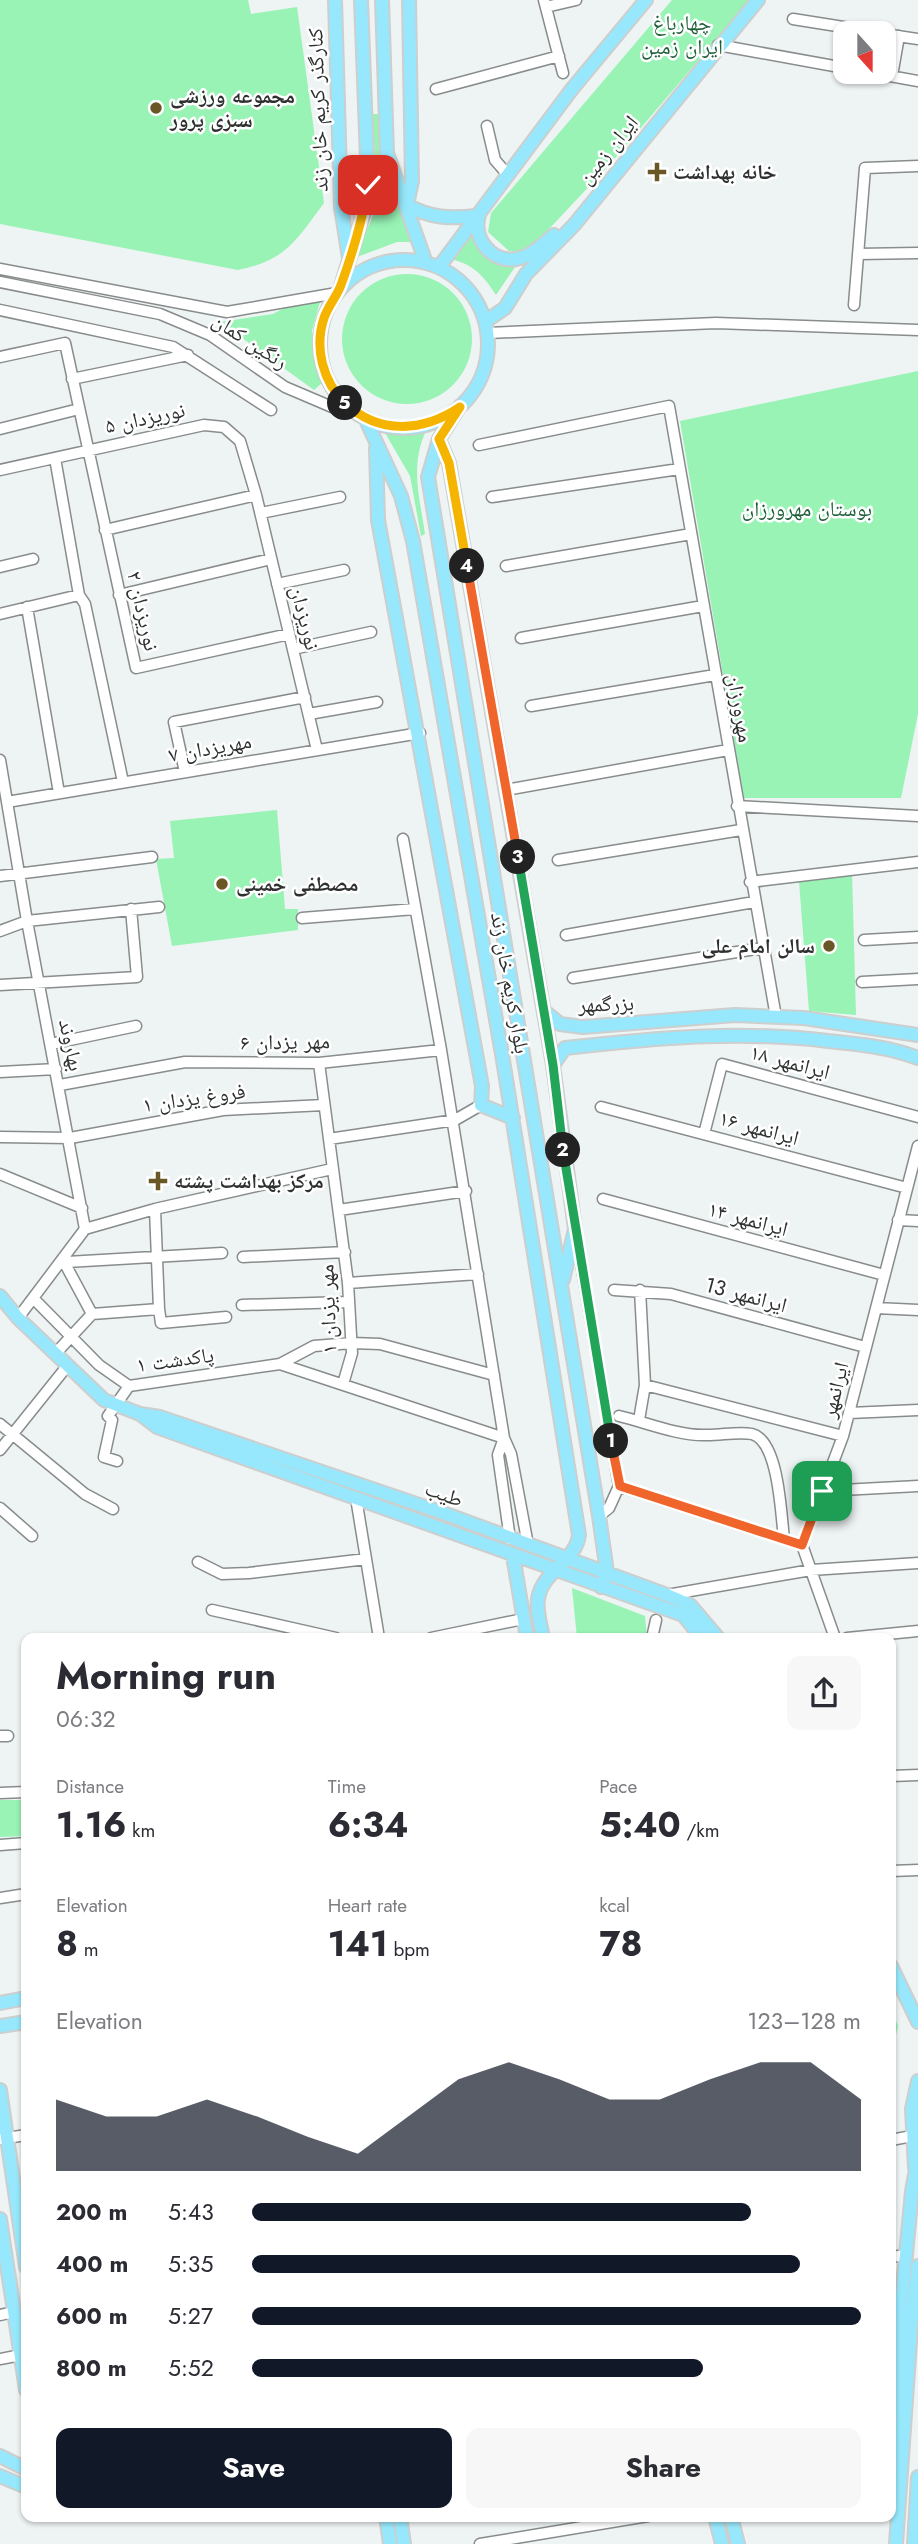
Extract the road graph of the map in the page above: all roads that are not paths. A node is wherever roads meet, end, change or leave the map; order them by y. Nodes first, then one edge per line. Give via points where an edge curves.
1 (335, 0) edge
2 (361, 0) edge
3 (382, 0) edge
4 (409, 0) edge
5 (576, 0) edge
6 (646, 0) edge
7 (758, 0) edge
8 (545, 4) edge
9 (793, 19) dead end
10 (833, 26) edge
11 (896, 36) edge
12 (899, 36) junction
13 (918, 39) edge
14 (718, 45) junction
15 (896, 53) edge
16 (559, 56) junction
17 (833, 66) edge
18 (563, 73) dead end
19 (896, 77) edge
20 (918, 81) edge
21 (436, 89) dead end
22 (487, 126) dead end
23 (918, 166) edge
24 (508, 175) junction
25 (592, 199) junction
26 (407, 205) junction
27 (478, 214) junction
28 (918, 253) edge
29 (858, 254) junction
30 (349, 260) junction
31 (432, 265) junction
32 (0, 269) edge
33 (0, 282) edge
34 (339, 291) junction
35 (854, 304) dead end
36 (0, 310) edge
37 (487, 327) junction
38 (918, 330) edge
39 (189, 355) junction
40 (0, 357) edge
41 (72, 379) junction
42 (460, 407) junction
43 (79, 409) junction
44 (271, 410) dead end
45 (360, 415) junction
46 (0, 429) edge
47 (439, 439) junction
48 (376, 444) junction
49 (478, 445) dead end
50 (87, 450) junction
51 (55, 458) junction
52 (679, 469) junction
53 (0, 470) edge
54 (256, 495) junction
55 (340, 497) dead end
56 (492, 497) dead end
57 (261, 513) junction
58 (105, 530) junction
59 (691, 534) junction
60 (33, 559) dead end
61 (271, 559) junction
62 (506, 566) dead end
63 (0, 567) edge
64 (344, 570) dead end
65 (277, 584) junction
66 (79, 595) junction
67 (120, 595) junction
68 (703, 606) junction
69 (27, 607) junction
70 (0, 614) edge
71 (371, 632) dead end
72 (289, 634) junction
73 (521, 638) dead end
74 (293, 649) junction
75 (715, 675) junction
76 (305, 697) junction
77 (377, 702) dead end
78 (531, 706) dead end
79 (309, 714) junction
80 (420, 733) junction
81 (317, 750) junction
82 (727, 750) junction
83 (0, 760) edge
84 (185, 772) junction
85 (123, 782) junction
86 (506, 790) junction
87 (59, 793) junction
88 (7, 802) junction
89 (737, 806) junction
90 (918, 816) edge
91 (741, 830) junction
92 (12, 832) junction
93 (0, 835) edge
94 (403, 839) dead end
95 (152, 857) dead end
96 (558, 860) dead end
97 (918, 862) edge
98 (18, 873) junction
99 (0, 876) edge
100 (750, 882) junction
101 (754, 902) junction
102 (159, 907) dead end
103 (131, 909) junction
104 (415, 909) junction
105 (302, 918) dead end
106 (27, 921) junction
107 (0, 931) edge
108 (566, 934) dead end
109 (918, 937) edge
110 (864, 940) dead end
111 (762, 947) junction
112 (573, 978) dead end
113 (918, 979) edge
114 (38, 982) junction
115 (862, 982) dead end
116 (0, 985) edge
117 (544, 1011) junction
118 (775, 1017) junction
119 (671, 1020) junction
120 (136, 1026) dead end
121 (918, 1035) edge
122 (673, 1036) junction
123 (51, 1044) junction
124 (441, 1050) junction
125 (918, 1058) edge
126 (319, 1063) junction
127 (553, 1065) junction
128 (56, 1069) junction
129 (0, 1072) edge
130 (60, 1085) junction
131 (324, 1105) junction
132 (481, 1105) junction
133 (601, 1107) dead end
134 (918, 1117) edge
135 (513, 1118) junction
136 (455, 1120) junction
137 (704, 1134) junction
138 (0, 1137) edge
139 (70, 1138) junction
140 (329, 1139) junction
141 (918, 1147) edge
142 (332, 1169) junction
143 (0, 1174) edge
144 (907, 1188) junction
145 (466, 1191) junction
146 (603, 1199) dead end
147 (82, 1208) junction
148 (155, 1209) junction
149 (339, 1210) junction
150 (898, 1220) junction
151 (918, 1222) edge
152 (85, 1228) junction
153 (575, 1229) junction
154 (345, 1252) junction
155 (222, 1253) dead end
156 (157, 1255) junction
157 (243, 1257) dead end
158 (64, 1260) junction
159 (478, 1274) junction
160 (884, 1275) junction
161 (348, 1283) junction
162 (561, 1287) junction
163 (614, 1290) dead end
164 (640, 1290) junction
165 (0, 1296) edge
166 (33, 1298) junction
167 (347, 1302) junction
168 (242, 1306) dead end
169 (876, 1308) junction
170 (159, 1309) junction
171 (918, 1310) edge
172 (92, 1314) junction
173 (226, 1317) dead end
174 (18, 1318) junction
175 (71, 1337) junction
176 (352, 1343) junction
177 (865, 1348) junction
178 (55, 1354) junction
179 (280, 1364) junction
180 (68, 1365) junction
181 (494, 1375) junction
182 (343, 1384) junction
183 (645, 1385) junction
184 (129, 1386) junction
185 (114, 1405) junction
186 (918, 1410) edge
187 (849, 1413) junction
188 (140, 1414) junction
189 (619, 1416) dead end
190 (639, 1420) junction
191 (0, 1424) edge
192 (12, 1434) junction
193 (843, 1436) junction
194 (504, 1438) junction
195 (0, 1450) edge
196 (117, 1461) dead end
197 (360, 1485) junction
198 (620, 1486) junction
199 (918, 1486) edge
200 (822, 1491) junction
201 (356, 1499) junction
202 (0, 1508) edge
203 (113, 1509) dead end
204 (523, 1523) junction
205 (600, 1523) junction
206 (507, 1524) junction
207 (579, 1531) junction
208 (32, 1536) dead end
209 (509, 1539) junction
210 (784, 1539) junction
211 (528, 1545) junction
212 (802, 1545) junction
213 (513, 1556) junction
214 (566, 1558) junction
215 (366, 1559) junction
216 (198, 1562) dead end
217 (918, 1563) edge
218 (553, 1570) junction
219 (811, 1570) junction
220 (607, 1572) junction
221 (601, 1587) junction
222 (667, 1595) junction
223 (212, 1610) dead end
224 (523, 1619) junction
225 (656, 1620) dead end
226 (918, 1632) edge
227 (314, 1633) edge
228 (378, 1633) edge
229 (455, 1633) edge
230 (526, 1633) edge
231 (542, 1633) edge
232 (653, 1633) edge
233 (698, 1633) edge
234 (714, 1633) edge
235 (833, 1633) edge
236 (896, 1634) edge
237 (918, 1775) edge
238 (896, 1776) edge
239 (21, 1792) edge
240 (0, 1793) edge
241 (21, 1843) edge
242 (0, 1845) edge
243 (918, 1870) edge
244 (896, 1871) edge
245 (21, 1895) edge
246 (0, 1898) edge
247 (896, 1973) edge
248 (913, 1997) edge
249 (21, 1999) edge
250 (0, 2003) edge
251 (918, 2022) edge
252 (21, 2023) edge
253 (0, 2026) edge
254 (918, 2081) edge
255 (0, 2090) edge
256 (912, 2136) junction
257 (4, 2138) edge
258 (896, 2139) edge
259 (916, 2164) edge
260 (0, 2219) edge
261 (21, 2224) edge
262 (21, 2240) edge
263 (2, 2243) edge
264 (906, 2255) junction
265 (896, 2256) edge
266 (918, 2266) edge
267 (14, 2312) junction
268 (0, 2315) edge
269 (896, 2333) edge
270 (21, 2341) edge
271 (21, 2355) edge
272 (0, 2359) edge
273 (0, 2456) edge
274 (21, 2466) edge
275 (0, 2476) edge
276 (918, 2477) edge
277 (21, 2485) edge
278 (387, 2522) edge
279 (401, 2522) edge
280 (612, 2522) edge
281 (716, 2522) edge
282 (732, 2522) edge
283 (890, 2522) edge
284 (390, 2544) edge
285 (404, 2544) edge
286 (480, 2544) edge
287 (722, 2544) edge
288 (738, 2544) edge
289 (890, 2544) edge
290 (896, 2544) edge
291 (914, 2544) edge

1 - 30 main road, کنارگذر کریم خان زند via 341,207
2 - 30 main road via 368,185
3 - 26 main road via 387,153
4 - 26 main road via 412,181
5 - 8 street
6 - 24 main road
7 - 14 main road, ایران زمین
8 - 16 street
9 - 10 street
11 - 12 street
12 - 13 street
12 - 15 street
14 - 17 street
14 - 25 main road, ایران زمین
16 - 18 street
16 - 21 street
19 - 20 street
22 - 24 street via 495,160
23 - 29 street via 865,168
24 - 27 main road
25 - 27 main road via 537,250 516,259 488,251 478,231
25 - 37 main road, ایران زمین
26 - 27 main road via 440,218
26 - 31 main road
27 - 31 main road
28 - 29 street
29 - 35 street
30 - 34 main road
31 - 34 main road via 398,260 376,264
31 - 37 main road via 471,292
32 - 34 street, رنگین کمان via 226,312
33 - 45 street, رنگین کمان via 160,314 210,335 285,387
34 - 45 main road via 324,318 320,351 330,383
36 - 39 street via 173,346
37 - 38 street via 716,323
37 - 42 main road via 484,369
39 - 41 street
39 - 44 street
40 - 41 street, نوریزدان ۲ via 65,343
41 - 43 street, نوریزدان ۲
42 - 45 main road via 434,421 405,428
42 - 47 main road, بلوار کریم خان زند
43 - 46 street
43 - 50 street, نوریزدان ۲
45 - 48 main road, بلوار کریم خان زند
47 - 86 main road via 449,463
47 - 162 main road, بلوار کریم خان زند via 428,477
48 - 80 main road via 378,520
48 - 135 main road, بلوار کریم خان زند via 401,496 413,541
49 - 52 street, مهرورزان via 670,405
50 - 51 street, نوریزدان ۵
50 - 54 street, نوریزدان ۵ via 204,425 224,427 240,441
50 - 58 street, نوریزدان ۲
51 - 53 street, نوریزدان ۵
51 - 66 street
52 - 56 street
52 - 59 street, مهرورزان
54 - 57 street, نوریزدان
54 - 58 street
55 - 57 street
57 - 61 street, نوریزدان
58 - 67 street, نوریزدان ۲
59 - 62 street
59 - 68 street, مهرورزان
60 - 63 street
61 - 65 street, نوریزدان
61 - 67 street
64 - 65 street
65 - 72 street, نوریزدان
66 - 69 street
66 - 85 street via 85,604
67 - 72 street, نوریزدان ۲ via 136,668
68 - 73 street
68 - 75 street, مهرورزان
69 - 70 street
69 - 87 street
71 - 74 street
72 - 74 street, نوریزدان
74 - 76 street, نوریزدان
75 - 78 street
75 - 82 street, مهرورزان
76 - 79 street, نوریزدان
76 - 84 street via 174,722
77 - 79 street
79 - 81 street, نوریزدان
80 - 81 street, مهریزدان ۷
80 - 132 main road via 482,1086
81 - 84 street, مهریزدان ۷
82 - 86 street
82 - 89 street, مهرورزان
83 - 88 street, بهاروند
84 - 85 street, مهریزدان ۷
85 - 87 street, مهریزدان ۷
86 - 117 main road
87 - 88 street, مهریزدان ۷
88 - 92 street, بهاروند
89 - 90 street
89 - 91 street, مهرورزان
91 - 96 street
91 - 100 street, مهرورزان
92 - 93 street
92 - 98 street, بهاروند
94 - 104 street
95 - 98 street
97 - 100 street
98 - 99 street
98 - 106 street, بهاروند
100 - 101 street, مهرورزان
101 - 108 street
101 - 111 street, مهرورزان
102 - 103 street
103 - 106 street
103 - 114 street via 137,977
104 - 105 street
104 - 124 street
106 - 107 street
106 - 114 street, بهاروند
109 - 110 street
111 - 112 street
111 - 118 street, مهرورزان
113 - 115 street
114 - 116 street
114 - 123 street, بهاروند
117 - 119 main road, بزرگمهر via 560,1024 583,1027
117 - 127 main road
118 - 119 main road, بزرگمهر
118 - 121 main road, بزرگمهر
119 - 122 main road
120 - 123 street
122 - 125 main road, بزرگمهر via 776,1034 880,1047
122 - 127 main road, بزرگمهر via 565,1048
123 - 128 street, بهاروند
124 - 126 street, مهر یزدان ۶
124 - 136 street
126 - 130 street, مهر یزدان ۶ via 185,1062
126 - 131 street, مهر یزدان ۱
127 - 153 main road
128 - 129 street
128 - 130 street, بهاروند
130 - 139 street, بهاروند
131 - 139 street, فروغ یزدان ۱ via 222,1110
131 - 140 street, مهر یزدان ۱
132 - 135 main road
132 - 136 street
133 - 137 street, ایرانمهر ۱۶
134 - 137 street, ایرانمهر ۱۸ via 722,1064
135 - 207 main road, بلوار کریم خان زند
136 - 140 street
136 - 145 street
137 - 144 street, ایرانمهر ۱۶
138 - 139 street, فروغ یزدان ۱
139 - 147 street, بهاروند
140 - 142 street, مهر یزدان ۱
141 - 144 street, ایرانمهر
142 - 148 street
142 - 149 street, مهر یزدان ۱
143 - 147 street
144 - 150 street, ایرانمهر
145 - 149 street
145 - 159 street
146 - 160 street, ایرانمهر ۱۴
147 - 152 street, بهاروند
148 - 152 street
148 - 156 street
149 - 154 street, مهر یزدان ۱
150 - 151 street
150 - 160 street, ایرانمهر
152 - 158 street
153 - 162 main road
153 - 198 street
154 - 157 street
154 - 161 street, مهر یزدان ۱
155 - 156 street
156 - 158 street
156 - 170 street
158 - 166 street
158 - 172 street
159 - 161 street
159 - 181 street
160 - 169 street, ایرانمهر
161 - 167 street, مهر یزدان ۱
162 - 205 main road, بلوار کریم خان زند
163 - 164 street, ایرانمهر 13
164 - 177 street, ایرانمهر 13 via 671,1294
164 - 183 street
165 - 174 main road, طیب
166 - 174 street
166 - 175 street, پاکدشت ۱
167 - 168 street
167 - 176 street, مهر یزدان ۱
169 - 171 street
169 - 177 street, ایرانمهر
170 - 172 street
170 - 173 street via 161,1323
172 - 175 street
174 - 178 main road, طیب
175 - 178 street
175 - 184 street, پاکدشت ۱
176 - 179 street, پاکدشت ۱ via 314,1346
176 - 181 street, پاکدشت ۱ via 380,1344
176 - 182 street, مهر یزدان ۱
177 - 187 street, ایرانمهر
178 - 180 main road, طیب
179 - 182 street
179 - 184 street, پاکدشت ۱
180 - 185 main road, طیب
180 - 192 street
181 - 194 street
182 - 194 street, مهر یزدان ۱
183 - 190 street
183 - 193 street
184 - 185 street
185 - 188 main road, طیب
185 - 196 street via 108,1416 112,1420 104,1457
186 - 187 street
187 - 193 street, ایرانمهر
188 - 197 main road, طیب
188 - 201 main road, طیب via 156,1427
189 - 190 street
190 - 210 street via 700,1436 752,1434 763,1440 775,1473
191 - 192 street
192 - 195 street
192 - 203 street via 85,1494
193 - 200 street, ایرانمهر
194 - 204 street
194 - 206 street via 498,1455
197 - 201 main road
197 - 209 main road, طیب
198 - 205 street
198 - 210 street
199 - 200 street
200 - 212 street, ایرانمهر
201 - 213 main road, طیب
201 - 215 street
202 - 208 street
204 - 206 street via 512,1528
204 - 211 street
205 - 207 main road via 586,1536
205 - 220 main road, بلوار کریم خان زند
206 - 209 street
207 - 214 main road via 578,1546
209 - 211 main road, طیب
210 - 212 street
211 - 214 main road, طیب
212 - 219 street
213 - 218 main road, طیب
213 - 224 main road
214 - 218 main road
214 - 220 main road, طیب
215 - 216 street via 222,1574
215 - 228 street
217 - 219 street
218 - 221 main road, طیب
218 - 231 main road via 537,1600
219 - 222 street
219 - 235 street
220 - 221 main road
220 - 222 main road, طیب
221 - 233 main road, طیب via 683,1615
222 - 234 main road, طیب via 690,1605
223 - 227 street
224 - 229 street
224 - 230 main road
225 - 232 street
226 - 236 street
237 - 238 street
239 - 240 street
241 - 242 street
243 - 244 street
245 - 246 street
247 - 248 main road
248 - 251 main road
249 - 250 main road
252 - 253 main road
254 - 256 main road
255 - 257 main road
256 - 258 street
256 - 259 main road
257 - 261 main road
259 - 264 main road
260 - 263 main road
262 - 263 street
263 - 267 main road
264 - 265 street
264 - 269 main road
266 - 290 main road
267 - 268 street
267 - 270 main road
271 - 272 street
273 - 274 main road
275 - 277 main road
276 - 291 main road
278 - 284 main road
279 - 285 main road
280 - 286 street
281 - 287 main road
282 - 288 main road
283 - 289 main road

